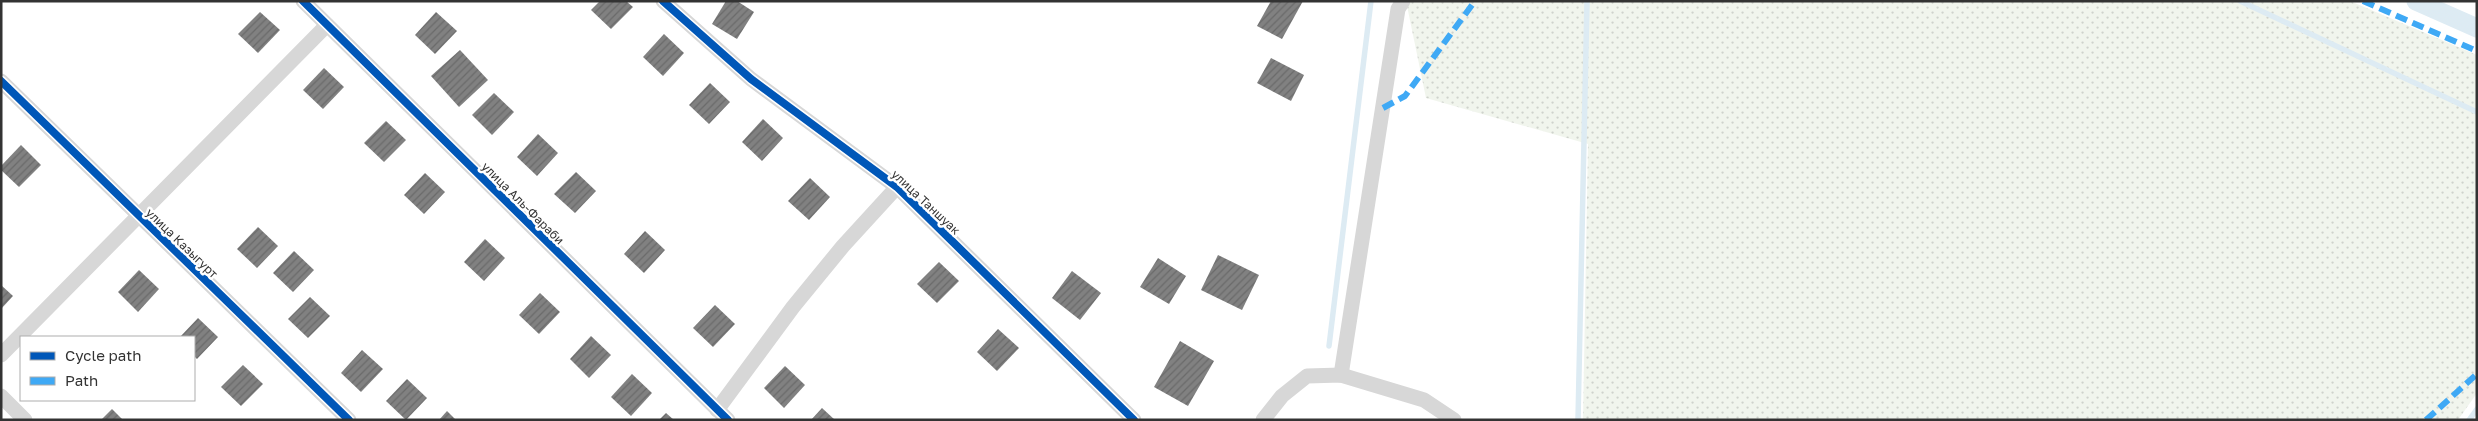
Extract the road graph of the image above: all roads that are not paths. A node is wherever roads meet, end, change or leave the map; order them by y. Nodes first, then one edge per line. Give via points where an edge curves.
1 (303, 1) edge
2 (663, 1) edge
3 (1403, 1) edge
4 (327, 24) junction
5 (1, 81) edge
6 (897, 187) junction
7 (138, 216) junction
8 (1, 355) edge
9 (1341, 375) junction
10 (1, 396) edge
11 (722, 415) edge
12 (25, 420) edge
13 (349, 420) edge
14 (1134, 420) edge
15 (1263, 420) edge
16 (1454, 420) edge

1 - 4 street, улица Аль-Фараби
2 - 6 street, улица Таншуак via 751,79
3 - 9 street via 1397,18
4 - 7 street
4 - 11 street, улица Аль-Фараби
5 - 7 street, улица Казыгурт
6 - 11 street via 793,307
6 - 14 street, улица Таншуак
7 - 8 street
7 - 13 street, улица Казыгурт
9 - 15 street via 1307,376 1282,396
9 - 16 street via 1424,400
10 - 12 street

